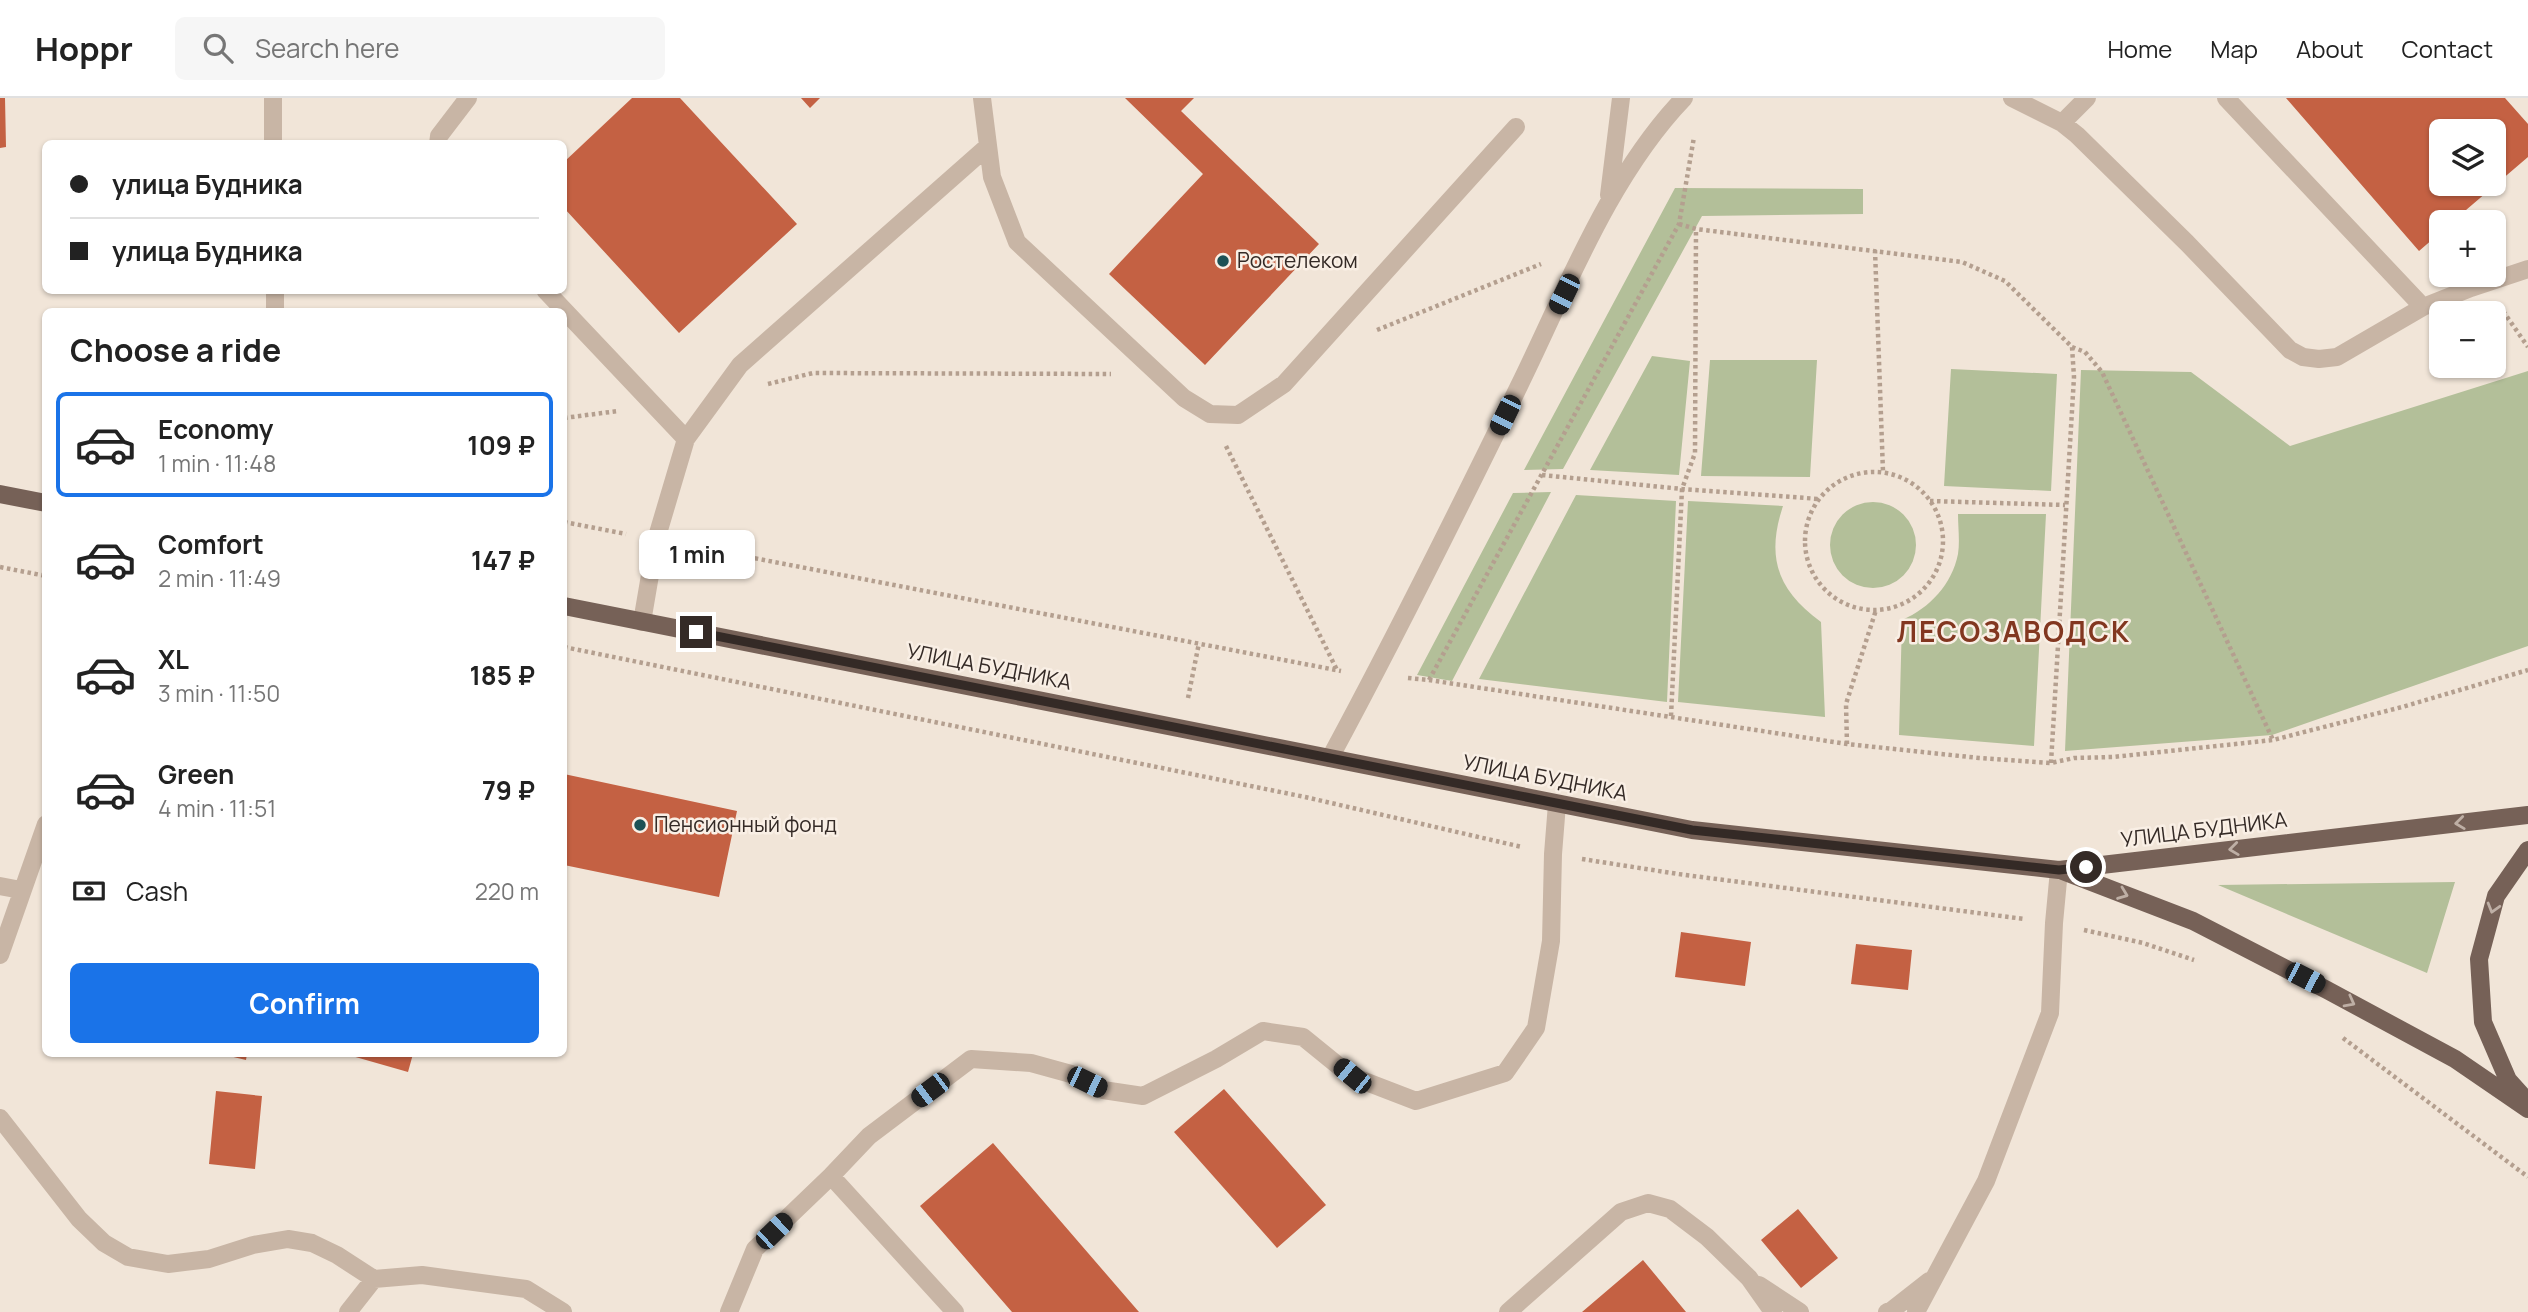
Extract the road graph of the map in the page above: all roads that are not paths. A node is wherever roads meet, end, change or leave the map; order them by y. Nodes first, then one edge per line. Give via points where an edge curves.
1 (273, 98) edge
2 (468, 98) edge
3 (982, 98) edge
4 (1621, 98) edge
5 (1684, 98) edge
6 (2012, 98) edge
7 (2087, 98) edge
8 (2226, 98) edge
9 (2062, 123) junction
10 (1516, 127) dead end
11 (273, 140) edge
12 (438, 140) edge
13 (988, 147) junction
14 (1608, 202) junction
15 (2528, 269) edge
16 (549, 294) edge
17 (2423, 307) junction
18 (562, 308) edge
19 (567, 313) edge
20 (685, 439) junction
21 (0, 494) edge
22 (42, 502) edge
23 (567, 607) edge
24 (642, 622) junction
25 (1330, 758) junction
26 (1557, 804) junction
27 (2528, 815) edge
28 (42, 835) edge
29 (2528, 850) edge
30 (2059, 870) junction
31 (0, 886) edge
32 (21, 890) junction
33 (0, 955) edge
34 (2528, 1102) edge
35 (2528, 1109) edge
36 (0, 1118) edge
37 (831, 1176) junction
38 (1935, 1277) junction
39 (1749, 1278) junction
40 (374, 1279) junction
41 (348, 1312) edge
42 (564, 1312) edge
43 (729, 1312) edge
44 (955, 1312) edge
45 (1508, 1312) edge
46 (1773, 1312) edge
47 (1800, 1312) edge
48 (1887, 1312) edge
49 (1916, 1312) edge

1 - 11 lane
2 - 12 lane
3 - 13 lane
4 - 14 lane
5 - 14 lane via 1638,154
6 - 9 lane
7 - 9 lane
8 - 17 lane
9 - 17 lane via 2290,350 2303,357 2337,357
10 - 13 lane via 1284,384 1238,415 1210,414 1184,398 1017,242 992,177
13 - 20 lane via 740,365
14 - 25 lane via 1470,488
15 - 17 lane
16 - 18 lane
19 - 20 lane
20 - 24 lane via 656,540
21 - 22 main road
23 - 24 main road, УЛИЦА БУДНИКА
24 - 25 main road, УЛИЦА БУДНИКА
25 - 26 main road, УЛИЦА БУДНИКА
26 - 30 main road, УЛИЦА БУДНИКА via 1692,830
26 - 37 lane via 1551,941 1536,1028 1505,1073 1416,1101 1352,1076 1303,1037 1263,1031 1143,1096 1103,1090 1071,1074 1031,1063 971,1059 869,1136
27 -> 30 main road, УЛИЦА БУДНИКА
28 - 32 lane
29 -> 34 main road via 2496,896 2479,958 2483,1022 2508,1080
30 -> 35 main road via 2193,922 2327,990 2455,1059
30 - 38 lane via 2050,1013 1986,1181
31 - 32 lane
32 - 33 lane
36 - 40 lane via 79,1219 104,1243 128,1257 168,1264 288,1239 312,1243
37 - 43 lane via 755,1249
37 - 44 lane
38 - 48 lane
38 - 49 lane
39 - 45 lane via 1670,1209 1648,1203 1620,1212
39 - 46 lane
39 - 47 lane
40 - 41 lane
40 - 42 lane via 422,1275 526,1289

